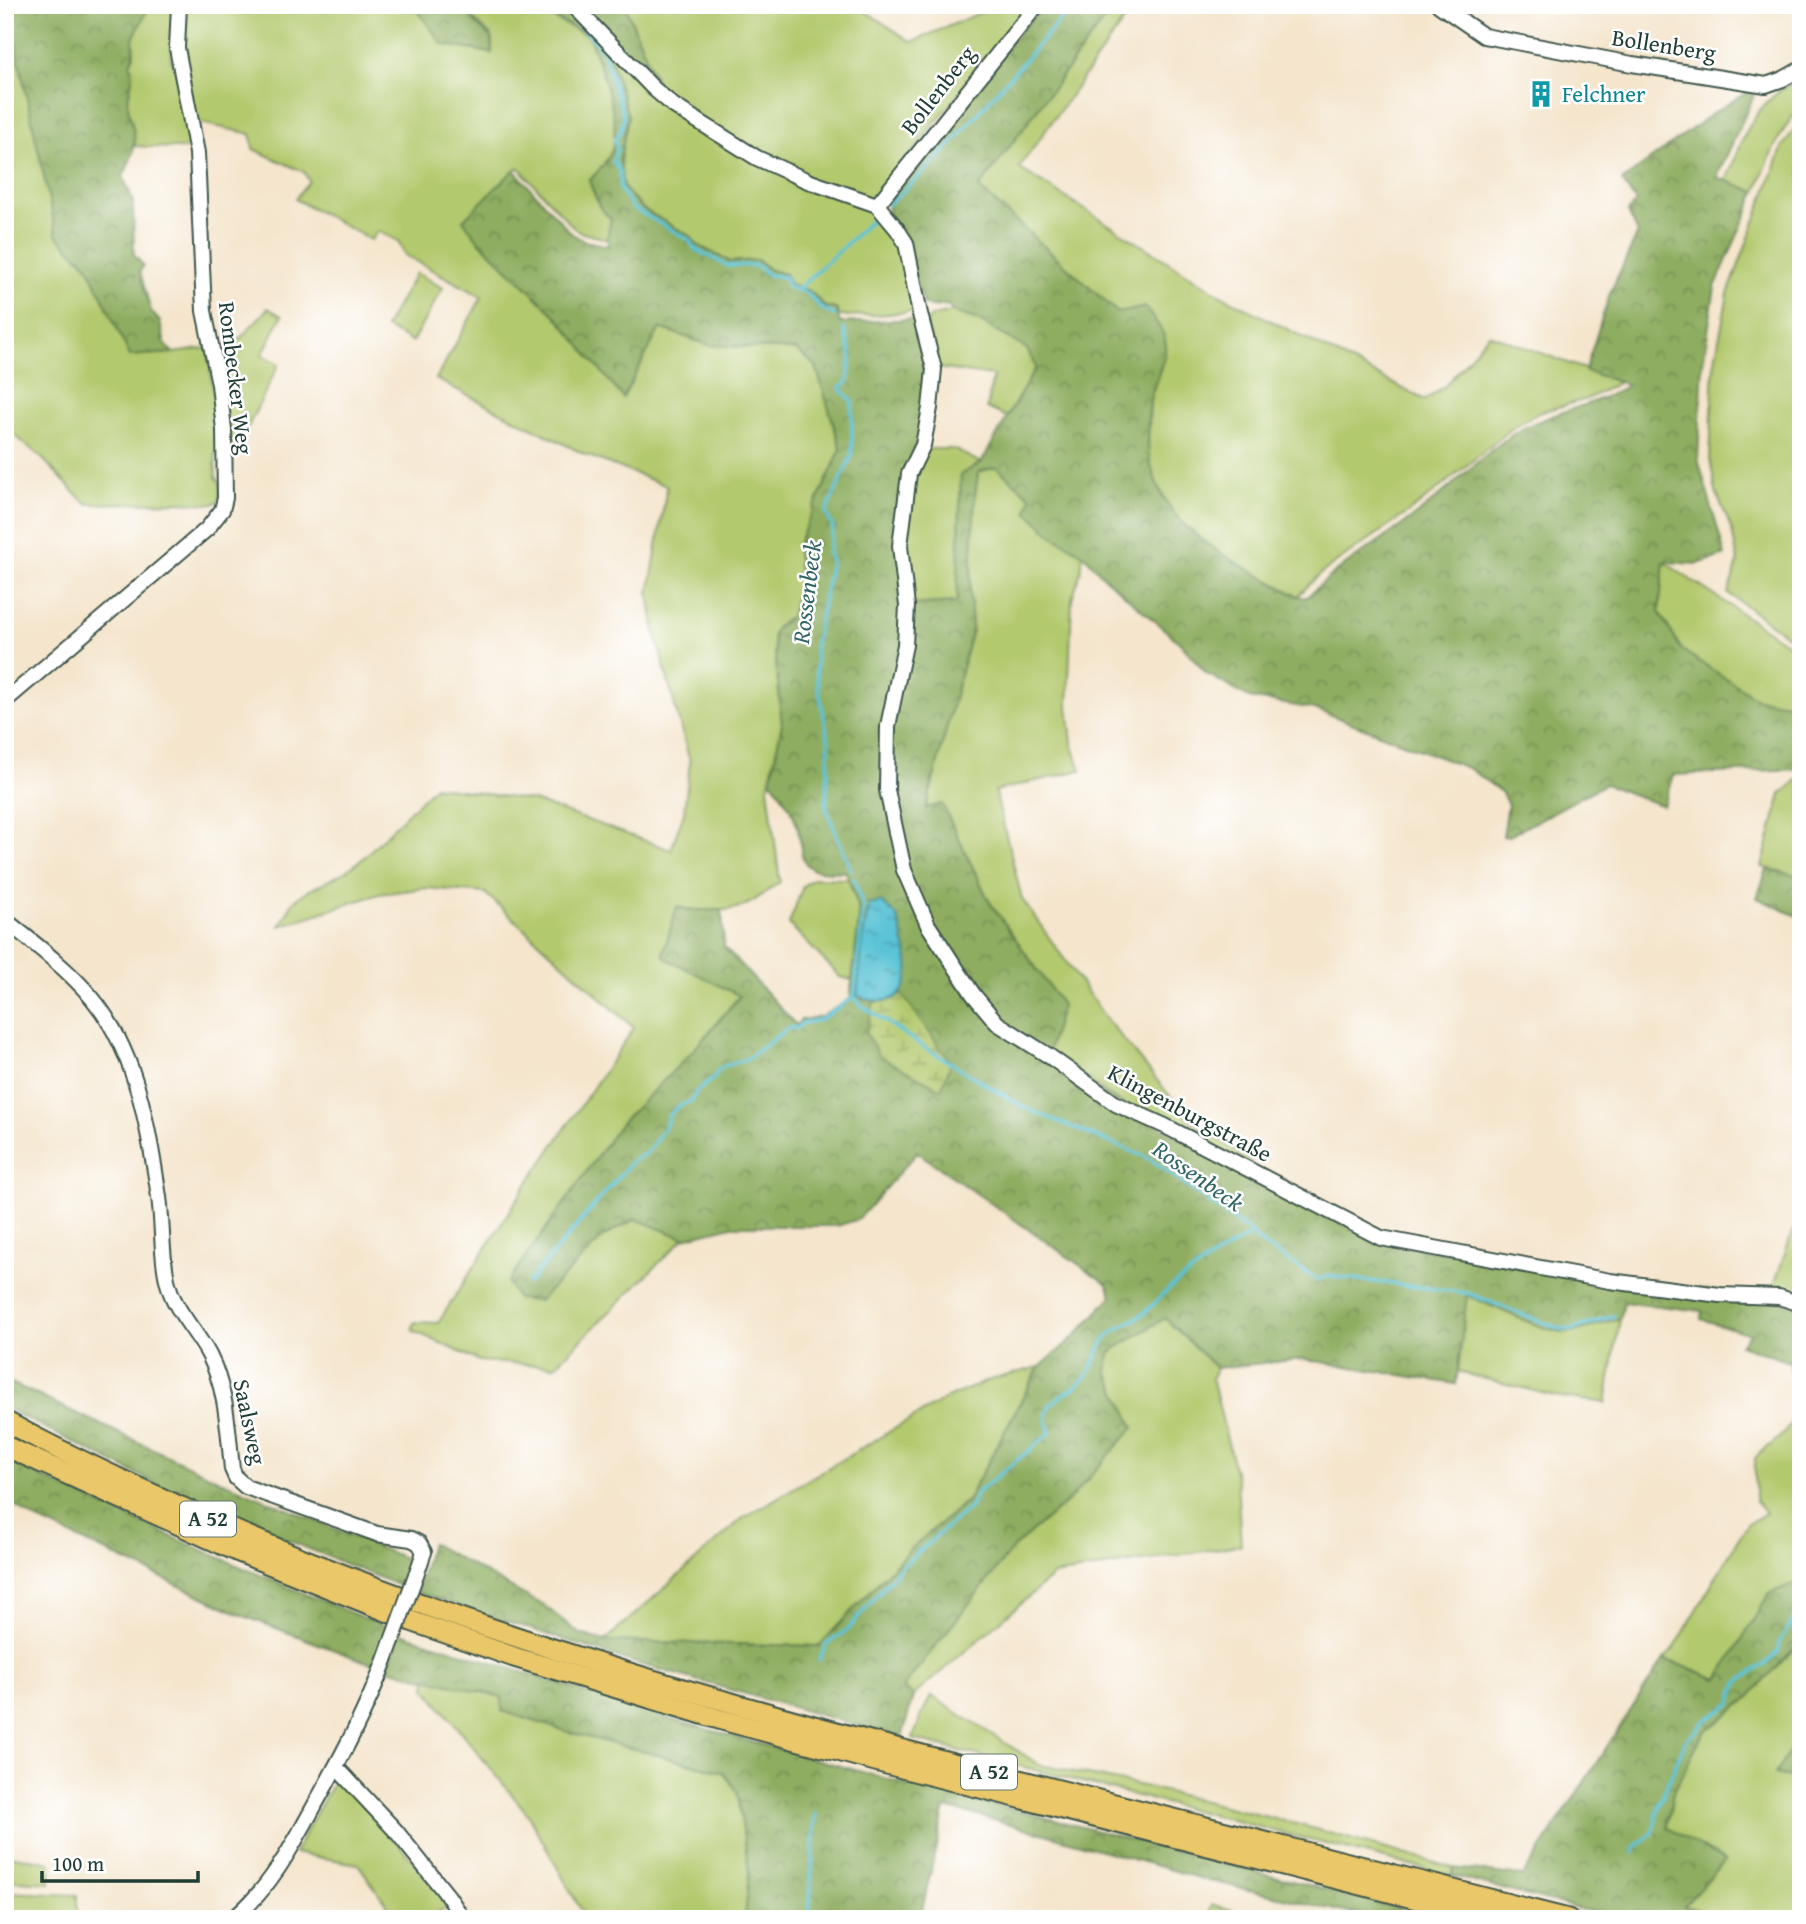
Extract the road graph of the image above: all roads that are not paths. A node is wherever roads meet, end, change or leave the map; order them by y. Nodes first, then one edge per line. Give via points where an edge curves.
1 (179, 5) edge
2 (573, 5) edge
3 (1037, 5) edge
4 (1439, 5) edge
5 (1801, 69) edge
6 (877, 205) junction
7 (5, 701) edge
8 (5, 920) edge
9 (1801, 1304) edge
10 (5, 1421) edge
11 (5, 1446) edge
12 (335, 1768) junction
13 (233, 1919) edge
14 (463, 1919) edge
15 (1496, 1919) edge
16 (1568, 1919) edge

1 - 7 street, Rombecker Weg via 177,48 197,153 204,311 222,405 222,510 207,529
2 - 6 street via 674,106 757,158
3 - 6 street, Bollenberg
4 - 5 street, Bollenberg via 1484,36 1632,64 1766,85
6 - 9 street, Klingenburgstraße via 906,243 934,369 923,445 909,474 900,546 907,606 905,645 888,726 887,790 904,870 928,925 981,1004 997,1023 1116,1104 1381,1238 1609,1281 1720,1295 1779,1297
8 - 12 street, Saalsweg, bridge via 92,998 124,1051 152,1151 168,1286 211,1358 225,1408 236,1478 246,1487 377,1534 411,1539 423,1548 368,1705
10 - 16 highway, A 52 via 115,1478 246,1536 520,1640 902,1750
11 - 15 highway, A 52 via 239,1552 514,1657 894,1766
12 - 13 street, Saalsweg via 270,1881
12 - 14 street via 396,1831

